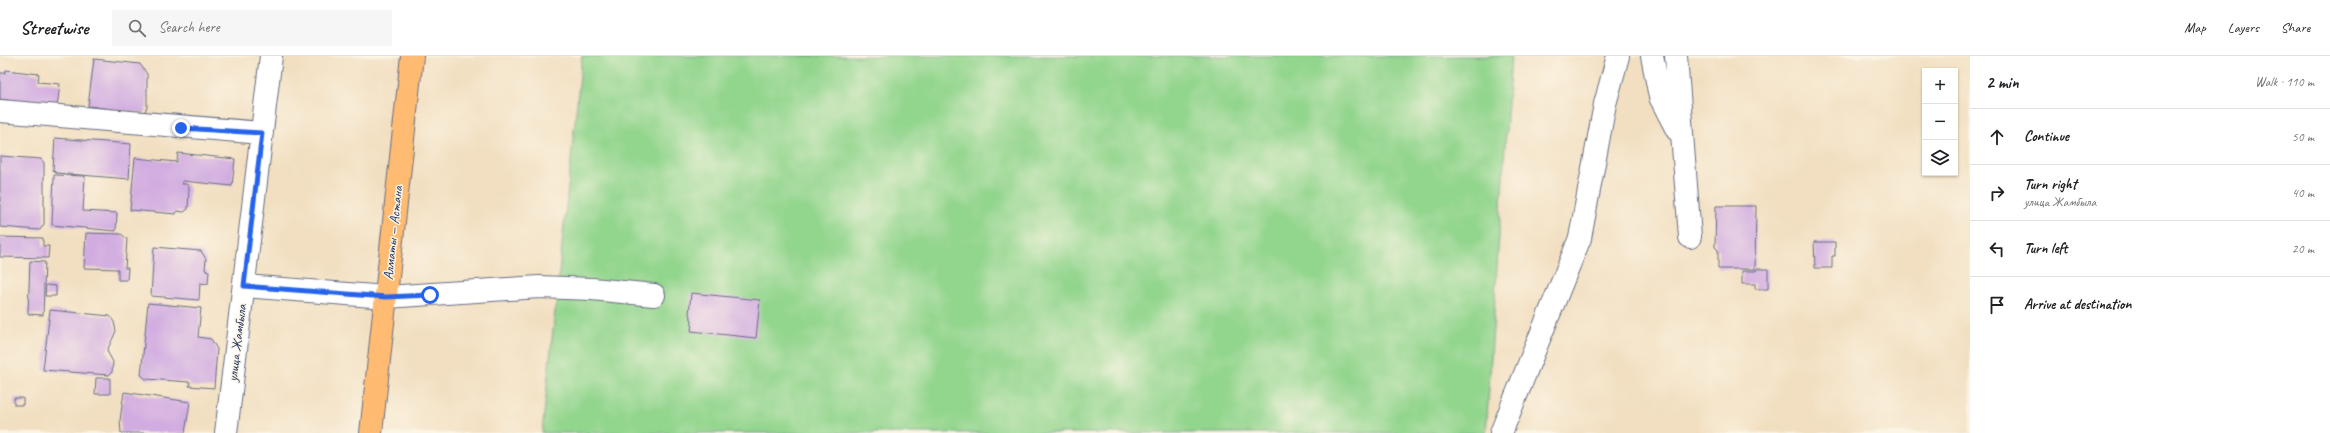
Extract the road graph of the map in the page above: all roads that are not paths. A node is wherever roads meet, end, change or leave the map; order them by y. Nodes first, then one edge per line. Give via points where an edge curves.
1 (271, 56) edge
2 (412, 56) edge
3 (1618, 56) edge
4 (1652, 56) edge
5 (1676, 56) edge
6 (0, 111) edge
7 (262, 133) junction
8 (1682, 141) junction
9 (1690, 237) dead end
10 (244, 286) junction
11 (654, 294) dead end
12 (386, 297) junction
13 (226, 433) edge
14 (371, 433) edge
15 (1501, 433) edge

1 - 7 street, улица Жамбыла
2 - 12 highway, Алматы — Астана
3 - 15 street via 1605,104 1580,238
4 - 8 street via 1660,97
5 - 8 street
6 - 7 street
7 - 10 street, улица Жамбыла
8 - 9 street
10 - 12 street
10 - 13 street, улица Жамбыла
11 - 12 street via 539,287
12 - 14 highway, Алматы — Астана

